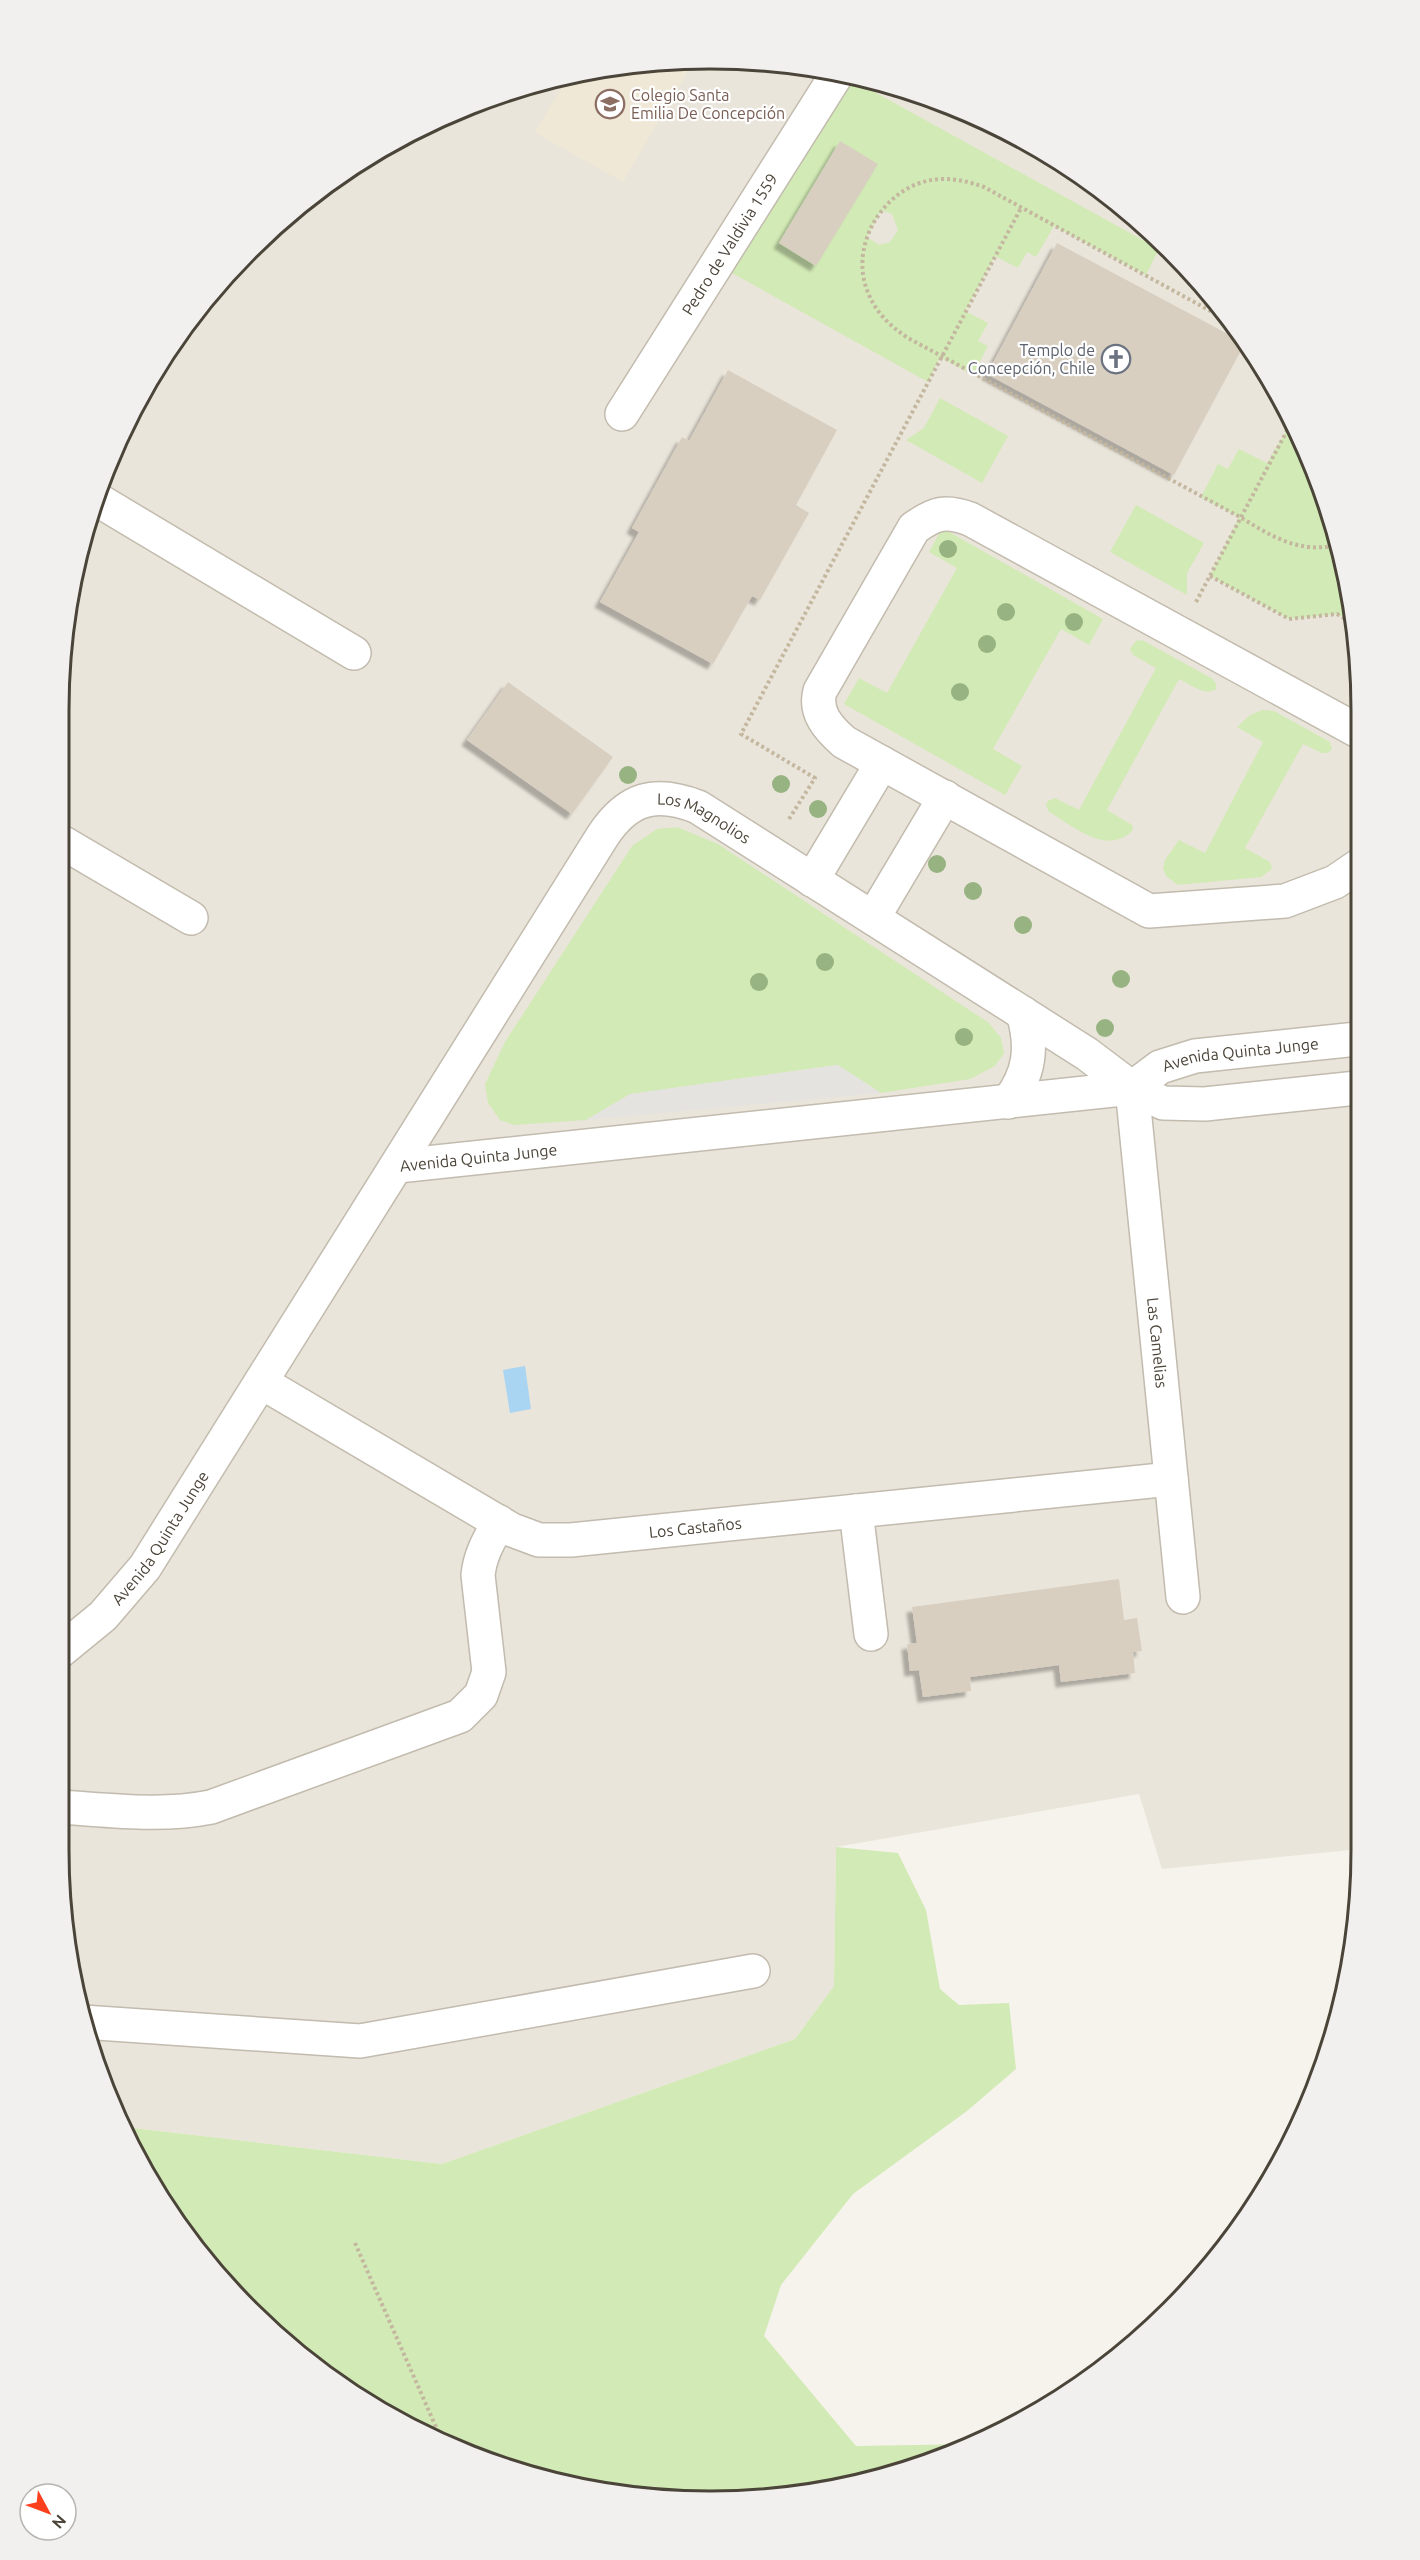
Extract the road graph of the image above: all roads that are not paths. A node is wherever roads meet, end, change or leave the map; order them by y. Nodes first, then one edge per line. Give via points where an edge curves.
1 (833, 81) edge
2 (622, 414) dead end
3 (103, 503) edge
4 (354, 653) dead end
5 (1351, 727) edge
6 (882, 763) junction
7 (945, 797) junction
8 (69, 846) edge
9 (1351, 871) edge
10 (812, 880) junction
11 (191, 918) dead end
12 (873, 918) junction
13 (1023, 1013) junction
14 (1351, 1040) edge
15 (1132, 1088) junction
16 (1351, 1089) edge
17 (1008, 1102) junction
18 (398, 1166) junction
19 (261, 1382) junction
20 (1171, 1479) junction
21 (856, 1511) junction
22 (499, 1522) junction
23 (1183, 1597) dead end
24 (871, 1634) dead end
25 (69, 1644) edge
26 (69, 1808) edge
27 (753, 1971) dead end
28 (93, 2023) edge

1 - 2 street, Pedro de Valdivia 1559
3 - 4 street
5 - 6 street via 970,519 944,512 914,528 817,702 834,733
6 - 7 street
6 - 10 street
7 - 9 street via 1149,911 1285,901 1335,882
7 - 12 street
8 - 11 street
10 - 12 street, Los Magnolios
10 - 18 street, Los Magnolios via 698,807 652,798 626,810 612,820
12 - 13 street, Los Magnolios
13 - 15 street, Los Magnolios
13 - 17 street via 1030,1054 1025,1074
14 - 15 street, Avenida Quinta Junge via 1195,1056 1160,1067
15 - 16 street, Avenida Quinta Junge via 1163,1103 1184,1105
15 - 17 street, Avenida Quinta Junge
15 - 20 street, Las Camelias
17 - 18 street, Avenida Quinta Junge
18 - 19 street, Avenida Quinta Junge
19 - 22 street, Los Castaños
19 - 25 street, Avenida Quinta Junge via 146,1567 103,1616
20 - 21 street, Los Castaños
20 - 23 street, Las Camelias
21 - 22 street, Los Castaños via 555,1542 525,1536
21 - 24 street
22 - 26 street via 486,1546 478,1575 489,1672 481,1695 460,1716 211,1807 151,1813
27 - 28 street via 360,2041

